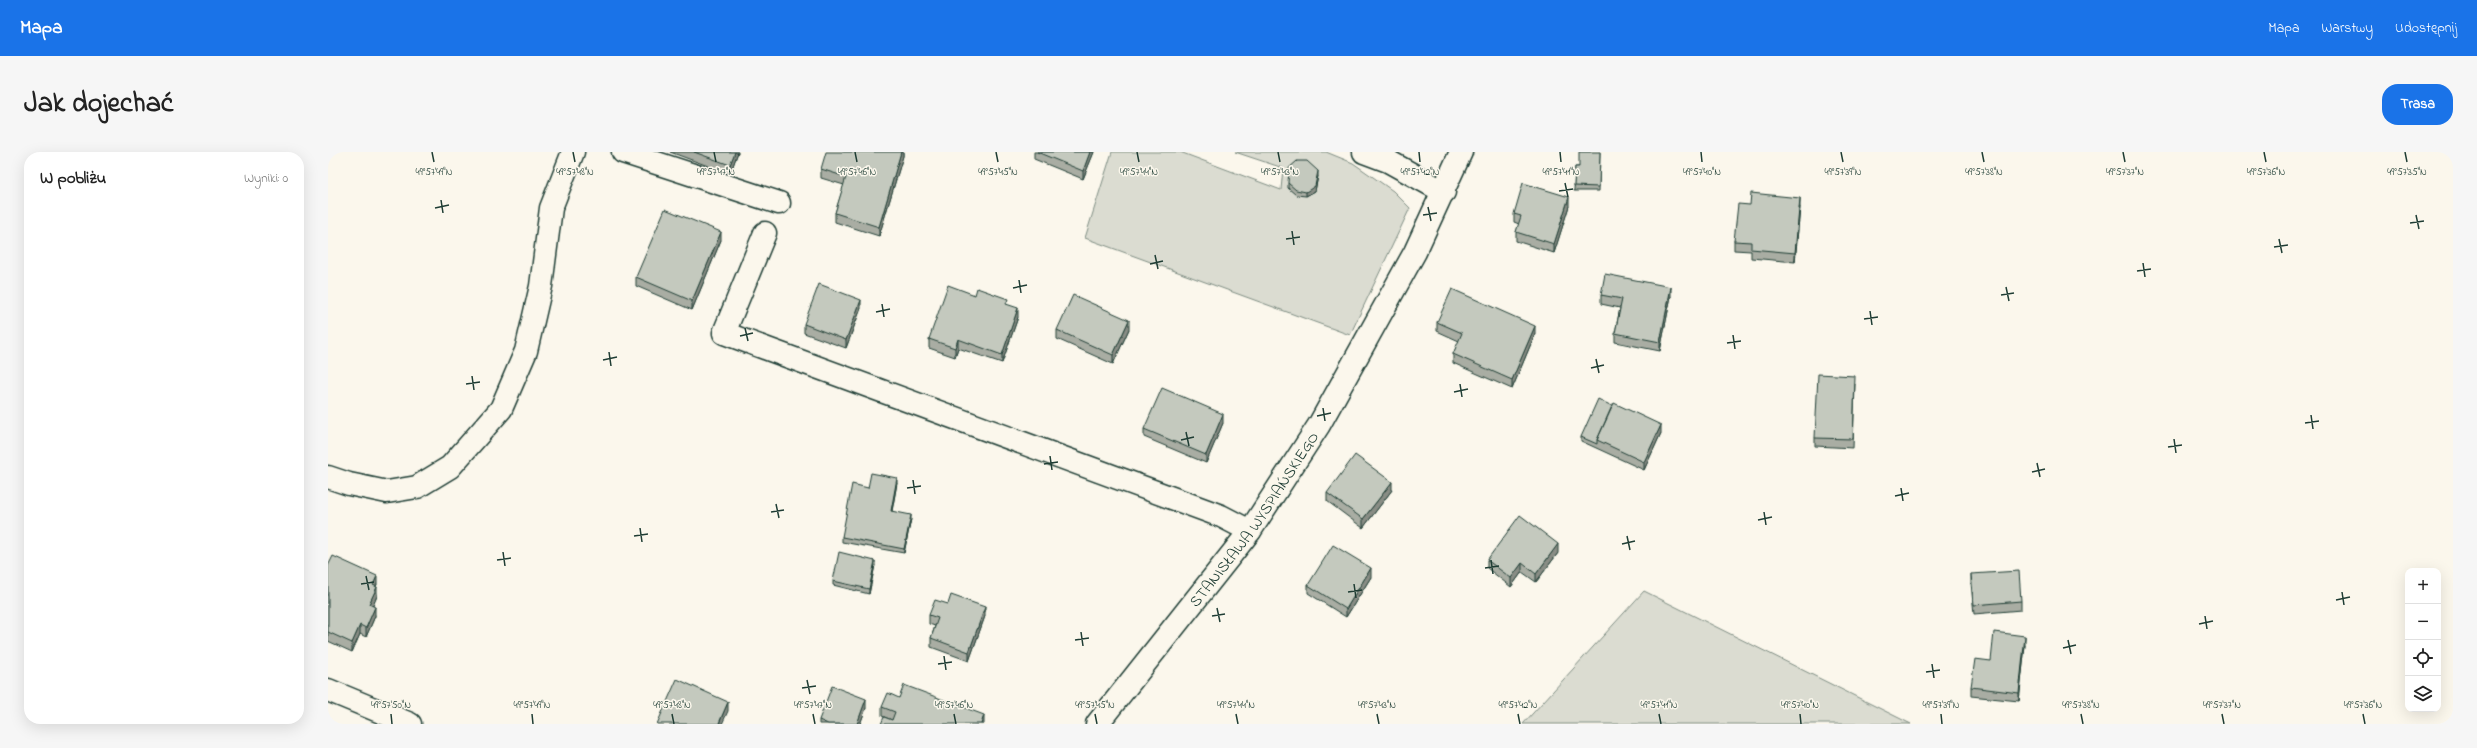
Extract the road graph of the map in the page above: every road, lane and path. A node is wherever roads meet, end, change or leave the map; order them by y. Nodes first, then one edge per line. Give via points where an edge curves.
1 (573, 152) edge
2 (623, 152) edge
3 (1364, 152) edge
4 (1457, 162) edge
5 (1444, 192) junction
6 (779, 203) dead end
7 (765, 233) dead end
8 (328, 477) edge
9 (1250, 531) junction
10 (328, 690) edge
11 (410, 724) edge
12 (1098, 724) edge

1 - 8 street via 552,208 541,286 526,351 501,409 450,467 418,487 387,492
2 - 6 street
3 - 5 street via 1388,160
4 - 5 street, STANISŁAWA WYSPIAŃSKIEGO
5 - 9 street, STANISŁAWA WYSPIAŃSKIEGO via 1415,252 1357,359 1319,425
7 - 9 street via 724,333 1214,514
9 - 12 street, STANISŁAWA WYSPIAŃSKIEGO
10 - 11 street

